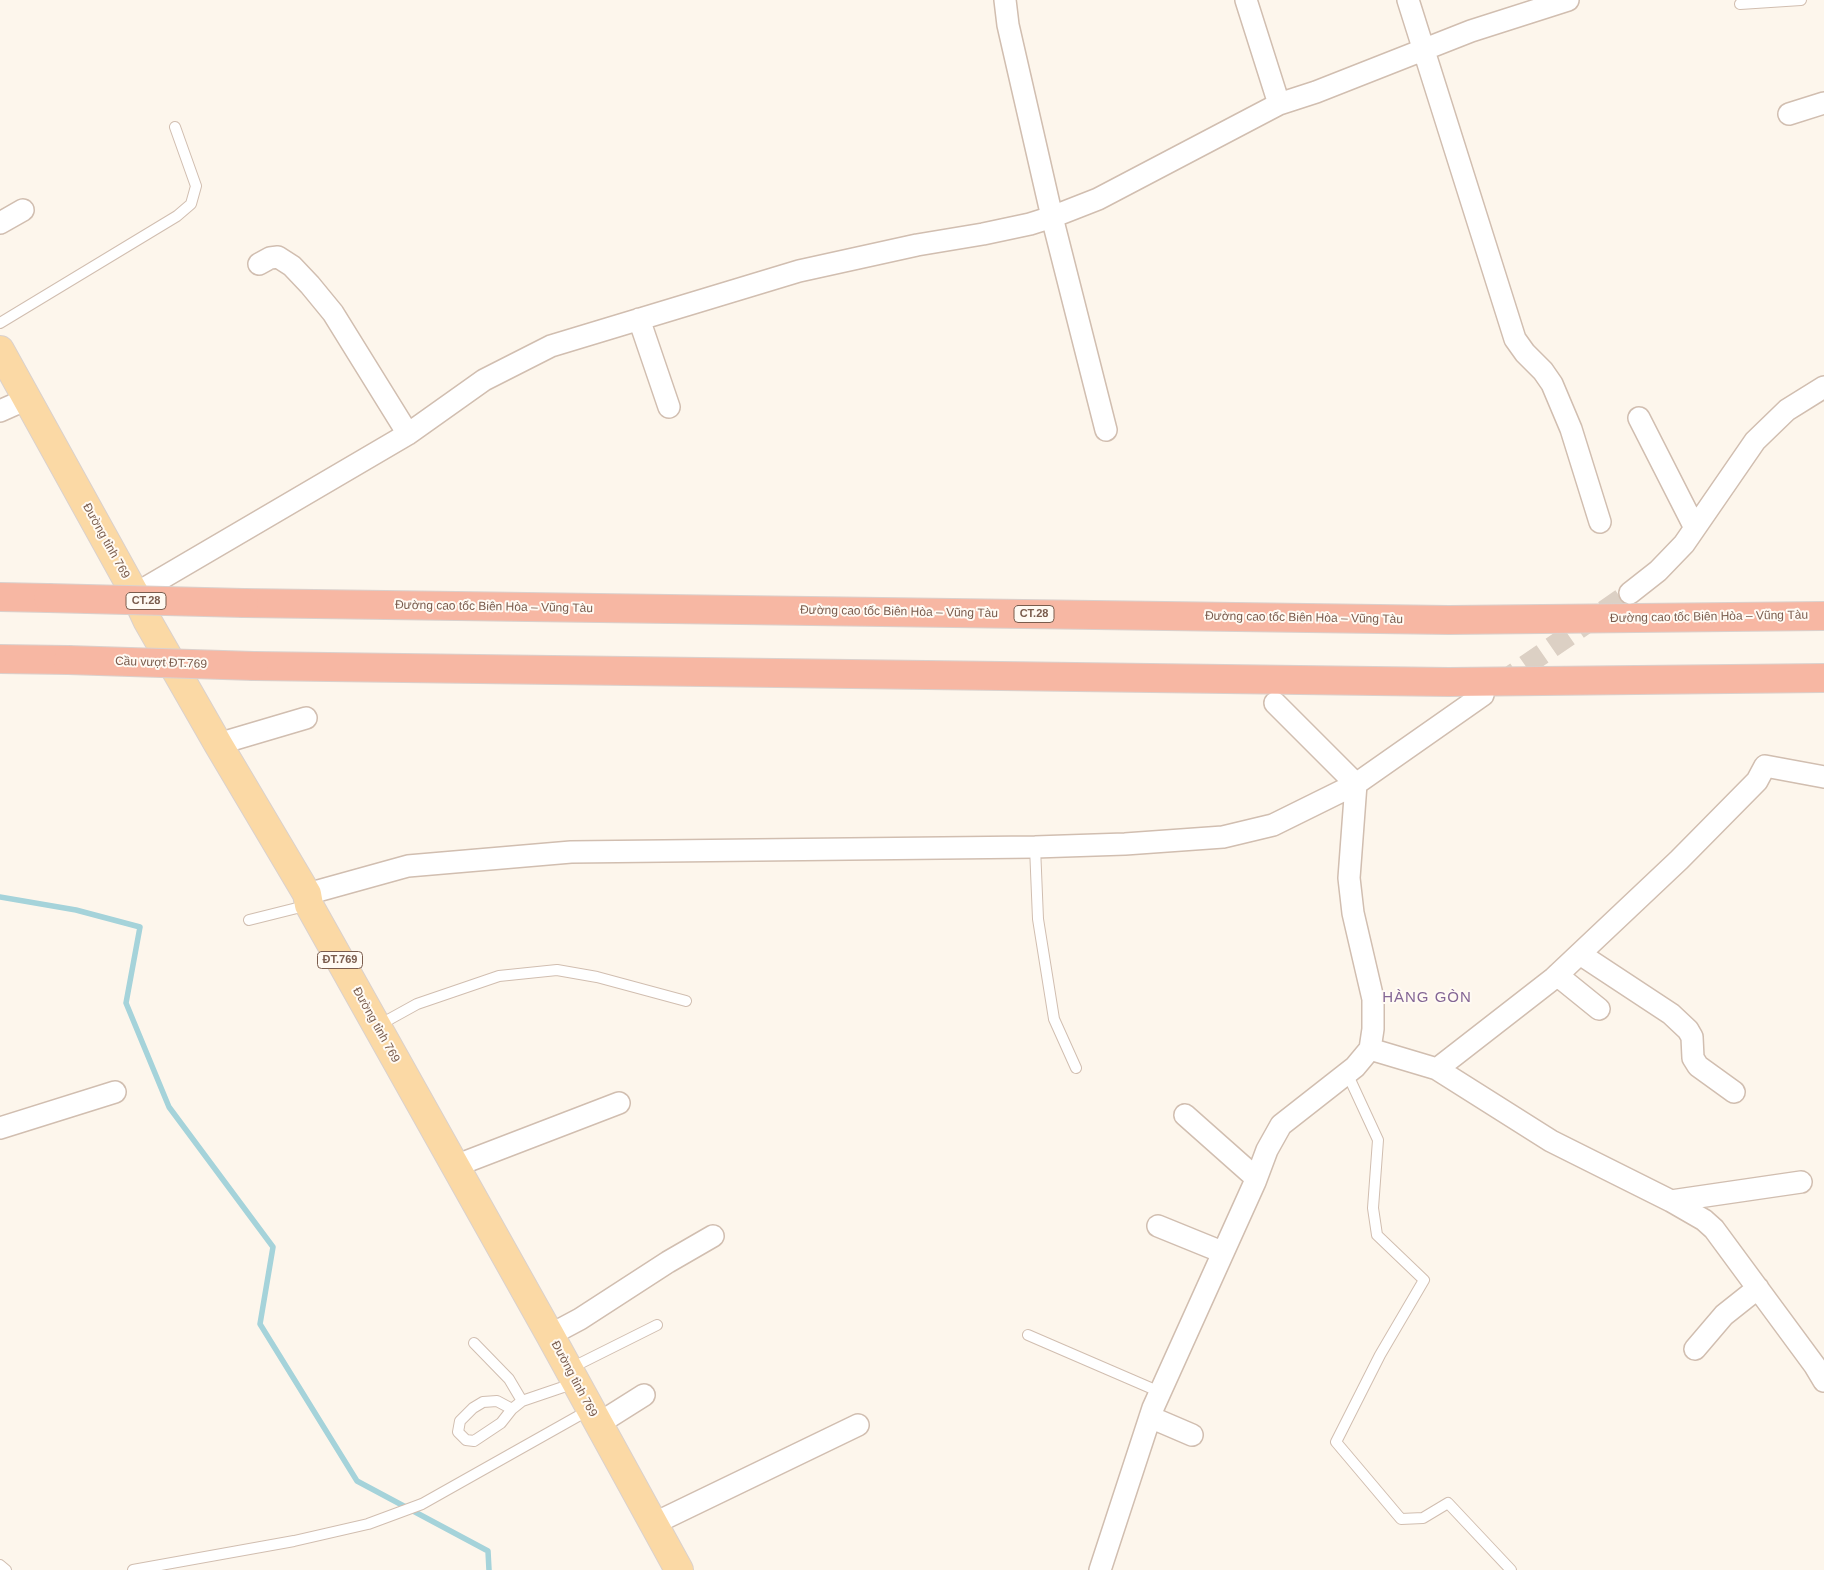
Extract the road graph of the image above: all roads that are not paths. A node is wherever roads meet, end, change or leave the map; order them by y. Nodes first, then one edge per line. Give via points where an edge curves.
1 (1005, 0) edge
2 (1246, 0) edge
3 (1408, 0) edge
4 (1568, 0) edge
5 (1801, 0) edge
6 (1740, 4) dead end
7 (1423, 51) junction
8 (1824, 103) edge
9 (1279, 104) junction
10 (1789, 114) dead end
11 (175, 127) dead end
12 (23, 210) dead end
13 (1052, 217) junction
14 (0, 223) edge
15 (259, 264) dead end
16 (640, 319) junction
17 (0, 324) edge
18 (0, 350) edge
19 (1824, 387) edge
20 (27, 399) junction
21 (669, 407) dead end
22 (0, 412) edge
23 (1639, 418) dead end
24 (1106, 430) dead end
25 (408, 434) junction
26 (1600, 522) dead end
27 (1695, 528) junction
28 (1630, 593) tunnel mouth
29 (135, 594) junction
30 (0, 597) edge
31 (1824, 616) edge
32 (0, 659) edge
33 (1824, 678) edge
34 (1483, 695) tunnel mouth
35 (1275, 703) dead end
36 (306, 718) dead end
37 (218, 744) junction
38 (1824, 777) edge
39 (1356, 784) junction
40 (1035, 847) junction
41 (308, 899) junction
42 (249, 920) dead end
43 (1580, 954) junction
44 (1557, 975) junction
45 (686, 1001) dead end
46 (1600, 1009) dead end
47 (377, 1026) junction
48 (1370, 1049) junction
49 (1076, 1068) dead end
50 (1437, 1069) junction
51 (1347, 1073) junction
52 (114, 1092) dead end
53 (1734, 1092) dead end
54 (619, 1103) dead end
55 (1185, 1115) dead end
56 (0, 1128) edge
57 (455, 1166) junction
58 (1256, 1178) junction
59 (1801, 1182) dead end
60 (1671, 1201) junction
61 (1158, 1226) dead end
62 (713, 1236) dead end
63 (1222, 1252) junction
64 (1758, 1288) junction
65 (657, 1325) dead end
66 (550, 1335) junction
67 (1028, 1335) dead end
68 (474, 1343) dead end
69 (1695, 1349) dead end
70 (572, 1376) junction
71 (1824, 1381) edge
72 (1160, 1392) junction
73 (644, 1395) dead end
74 (522, 1401) junction
75 (512, 1409) junction
76 (594, 1416) junction
77 (1150, 1417) junction
78 (858, 1425) dead end
79 (1192, 1435) dead end
80 (653, 1524) junction
81 (0, 1566) edge
82 (6, 1570) edge
83 (133, 1570) edge
84 (679, 1570) edge
85 (1100, 1570) edge
86 (1511, 1570) edge

1 - 13 street
2 - 9 street
3 - 7 street
4 - 7 street via 1471,31
5 - 6 lane
7 - 9 street
7 - 26 street via 1515,339 1552,384 1571,429
8 - 10 street
9 - 13 street via 1098,199
11 - 17 lane via 196,186 191,204 177,216
12 - 14 street
13 - 16 street via 799,271
13 - 24 street
15 - 25 street via 278,257 310,284 333,313
16 - 21 street
16 - 25 street via 551,346 484,380
18 - 20 main road, Đường tỉnh 769 / ĐT.769
19 - 27 street via 1787,410 1755,441
20 - 22 street
20 - 29 main road, Đường tỉnh 769 / ĐT.769
23 - 27 street
25 - 29 street
27 - 28 street via 1658,571
29 - 37 main road, Đường tỉnh 769 / ĐT.769
30 - 31 highway, Đường cao tốc Biên Hòa – Vũng Tàu / CT.28, bridge via 244,604 1449,620
32 - 33 highway, Cầu vượt ĐT.769, bridge via 254,666 1449,682
34 - 39 street
35 - 39 street
36 - 37 street
37 - 41 main road, Đường tỉnh 769 / ĐT.769
38 - 43 street via 1765,766 1757,781
39 - 40 street via 1273,825 1223,837
39 - 48 street via 1349,878 1353,914 1373,999
40 - 41 street via 571,852 408,866
40 - 49 lane via 1038,919 1054,1019
41 - 42 lane
41 - 47 main road, Đường tỉnh 769 / ĐT.769
43 - 44 street
43 - 53 street via 1671,1014 1692,1037 1693,1058 1698,1066
44 - 46 street
44 - 50 street
45 - 47 lane via 597,976 557,970 499,976 417,1004
47 - 57 main road, Đường tỉnh 769 / ĐT.769
48 - 50 street
48 - 51 street
50 - 60 street via 1551,1141
51 - 58 street via 1280,1125
51 - 86 lane via 1378,1140 1373,1208 1378,1235 1424,1280 1380,1355 1336,1442 1401,1519 1423,1518 1448,1503
52 - 56 street
54 - 57 street
55 - 58 street
57 - 66 main road, Đường tỉnh 769 / ĐT.769
58 - 63 street
59 - 60 street
60 - 64 street via 1714,1229
61 - 63 street
62 - 66 street
63 - 72 street
64 - 69 street via 1724,1315
64 - 71 street
65 - 70 lane
66 - 70 main road, Đường tỉnh 769 / ĐT.769
67 - 72 lane
68 - 74 lane via 509,1379
70 - 74 lane
70 - 76 main road, Đường tỉnh 769 / ĐT.769
72 - 77 street
73 - 76 street
74 - 75 lane
75 - 75 lane via 502,1423 474,1441 466,1440 458,1432 460,1421 483,1402 497,1401
76 - 80 main road, Đường tỉnh 769 / ĐT.769
76 - 83 lane via 398,1514 294,1541
77 - 79 street
77 - 85 street
78 - 80 street
80 - 84 main road, Đường tỉnh 769 / ĐT.769
81 - 82 lane

